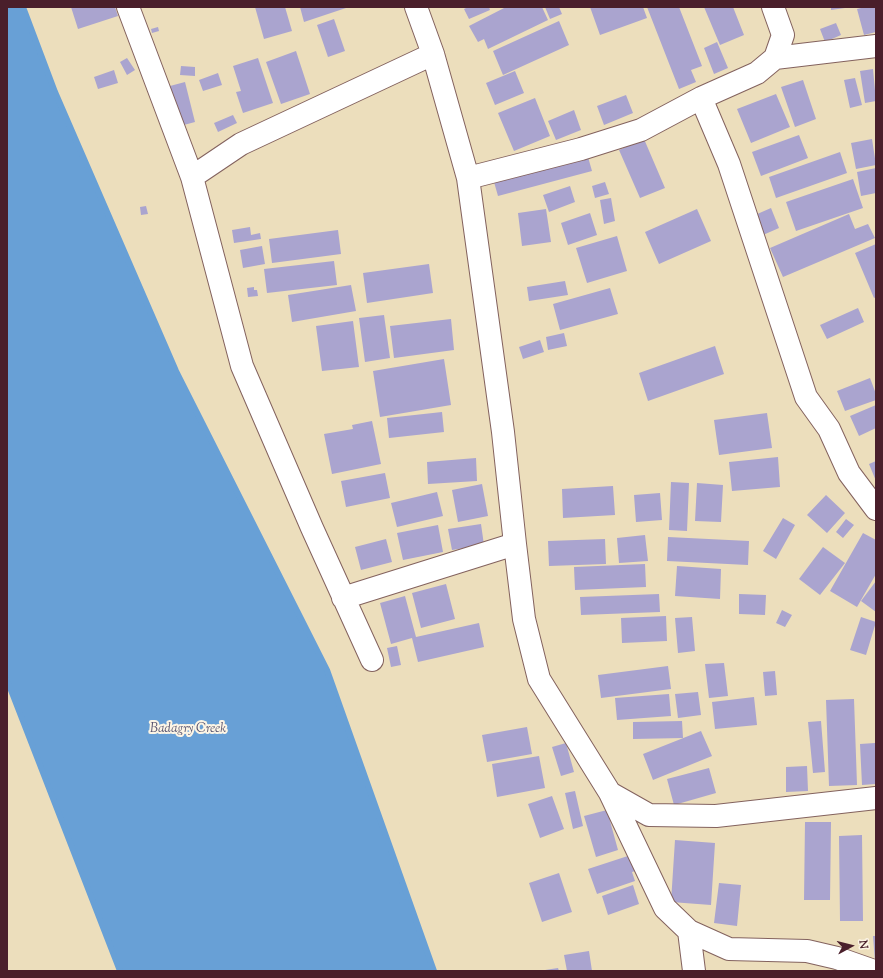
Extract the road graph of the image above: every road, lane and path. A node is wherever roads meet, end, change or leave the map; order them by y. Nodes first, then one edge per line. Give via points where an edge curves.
1 (128, 7) edge
2 (416, 7) edge
3 (773, 7) edge
4 (876, 46) edge
5 (433, 54) junction
6 (775, 58) junction
7 (701, 98) junction
8 (192, 176) junction
9 (468, 178) junction
10 (876, 509) edge
11 (515, 544) junction
12 (343, 598) junction
13 (372, 660) dead end
14 (610, 793) junction
15 (876, 798) edge
16 (689, 931) junction
17 (694, 971) edge
18 (874, 971) edge

1 - 8 street
2 - 5 street
3 - 6 street via 783,35
4 - 6 street
5 - 8 street via 242,144
5 - 9 street
6 - 7 street via 757,73
7 - 9 street via 641,130 581,149
7 - 10 street via 729,164 806,397 829,429 849,473
8 - 12 street via 242,366
9 - 11 street via 503,432
11 - 12 street
11 - 14 street via 524,619 539,679
12 - 13 street
14 - 15 street via 649,815 716,816
14 - 16 street via 665,908
16 - 17 street
16 - 18 street via 729,949 807,951

